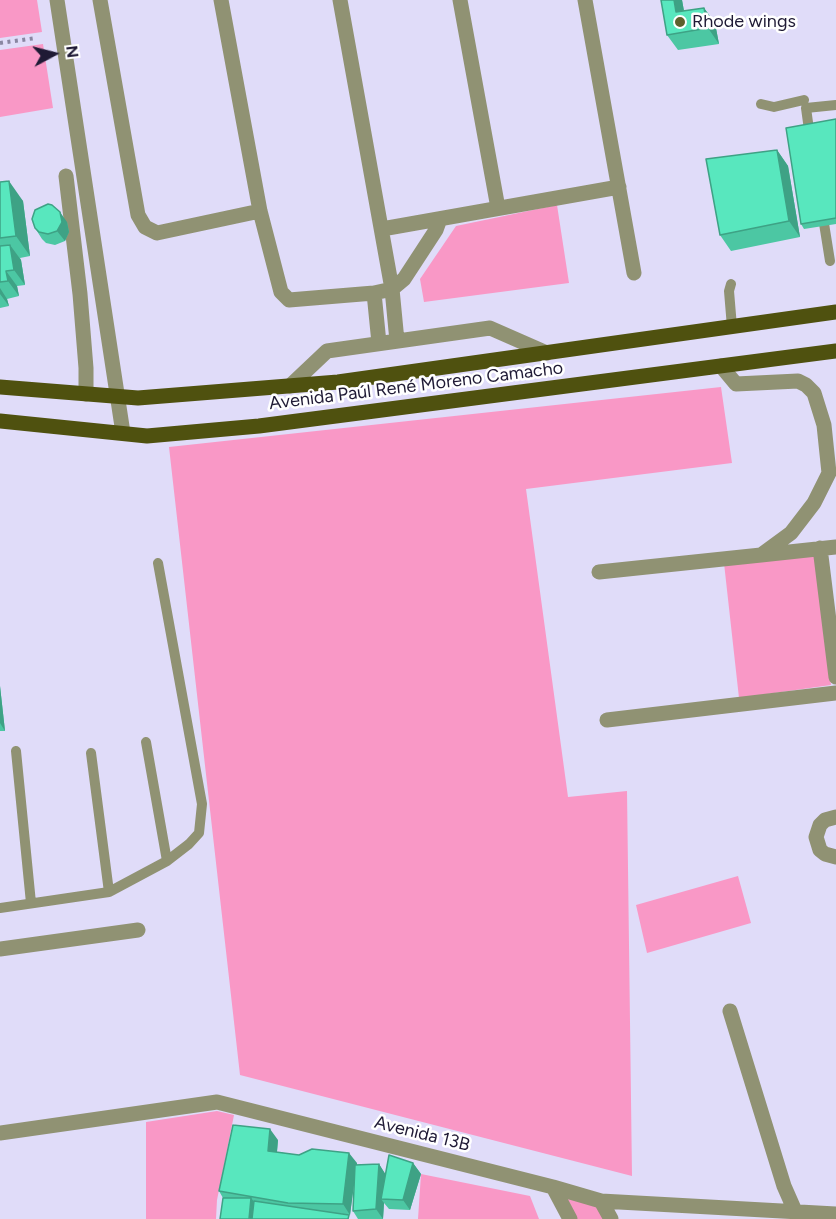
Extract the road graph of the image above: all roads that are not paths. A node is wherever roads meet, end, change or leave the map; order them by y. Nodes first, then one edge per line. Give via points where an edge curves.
1 (57, 0) edge
2 (99, 0) edge
3 (221, 0) edge
4 (340, 0) edge
5 (460, 0) edge
6 (585, 0) edge
7 (804, 100) dead end
8 (761, 104) dead end
9 (836, 105) edge
10 (811, 143) edge
11 (66, 176) dead end
12 (619, 187) junction
13 (821, 202) edge
14 (498, 208) junction
15 (260, 212) junction
16 (441, 219) junction
17 (382, 229) junction
18 (830, 261) dead end
19 (634, 273) dead end
20 (731, 284) dead end
21 (392, 289) junction
22 (374, 293) junction
23 (836, 312) edge
24 (732, 327) junction
25 (397, 342) junction
26 (379, 344) junction
27 (836, 351) edge
28 (547, 353) junction
29 (721, 366) junction
30 (0, 380) edge
31 (290, 386) junction
32 (0, 387) edge
33 (25, 389) junction
34 (86, 394) junction
35 (118, 396) junction
36 (0, 421) edge
37 (830, 424) edge
38 (123, 433) junction
39 (836, 547) edge
40 (820, 548) junction
41 (761, 555) junction
42 (158, 563) dead end
43 (599, 572) dead end
44 (836, 677) edge
45 (836, 693) edge
46 (607, 720) dead end
47 (146, 742) dead end
48 (16, 751) dead end
49 (91, 753) dead end
50 (836, 818) edge
51 (836, 856) edge
52 (167, 861) junction
53 (109, 892) junction
54 (31, 903) junction
55 (0, 908) edge
56 (138, 930) dead end
57 (0, 949) edge
58 (730, 1011) dead end
59 (0, 1133) edge
60 (553, 1187) junction
61 (601, 1201) junction
62 (795, 1211) junction
63 (836, 1214) edge
64 (819, 1216) edge
65 (570, 1219) edge
66 (611, 1219) edge

1 - 35 street
2 - 15 street via 138,215 145,227 158,233
3 - 15 street
4 - 17 street
5 - 14 street
6 - 12 street
7 - 8 lane via 774,107
9 - 10 lane via 806,108
11 - 34 street via 80,294
12 - 14 street
12 - 19 street
13 - 18 lane
14 - 16 street
15 - 22 street via 278,284 289,300
16 - 17 street
16 - 21 street via 404,279
17 - 21 street
20 - 24 lane
21 - 22 street
21 - 25 street
22 - 26 street
23 - 24 main road, Avenida Paúl René Moreno Camacho
24 - 28 main road, Avenida Paúl René Moreno Camacho
25 - 26 street
25 - 28 street via 490,328
26 - 31 street via 327,351
27 - 29 main road, Avenida Paúl René Moreno Camacho
28 - 31 main road, Avenida Paúl René Moreno Camacho
29 - 37 street via 736,384 802,383 817,398
29 - 38 main road, Avenida Paúl René Moreno Camacho via 259,426 147,436
30 - 33 street
31 - 35 main road, Avenida Paúl René Moreno Camacho via 138,398
32 - 33 main road, Avenida Paúl René Moreno Camacho
33 - 34 main road, Avenida Paúl René Moreno Camacho
34 - 35 main road, Avenida Paúl René Moreno Camacho
35 - 38 street
36 - 38 main road, Avenida Paúl René Moreno Camacho
37 - 41 street via 829,473 814,503 791,533
39 - 40 street
40 - 41 street
40 - 44 street
41 - 43 street
42 - 52 lane via 202,804 199,833
45 - 46 street
47 - 52 lane
48 - 54 lane
49 - 53 lane
50 - 51 street via 825,820 816,837 820,850
52 - 53 lane
53 - 54 lane
54 - 55 lane
56 - 57 street
58 - 62 street
59 - 60 street, Avenida 13B via 217,1102
60 - 61 street, Avenida 13B
60 - 65 street
61 - 62 street, Avenida 13B
61 - 66 street
62 - 64 street, Avenida 13B
63 - 64 street, Avenida 13B

